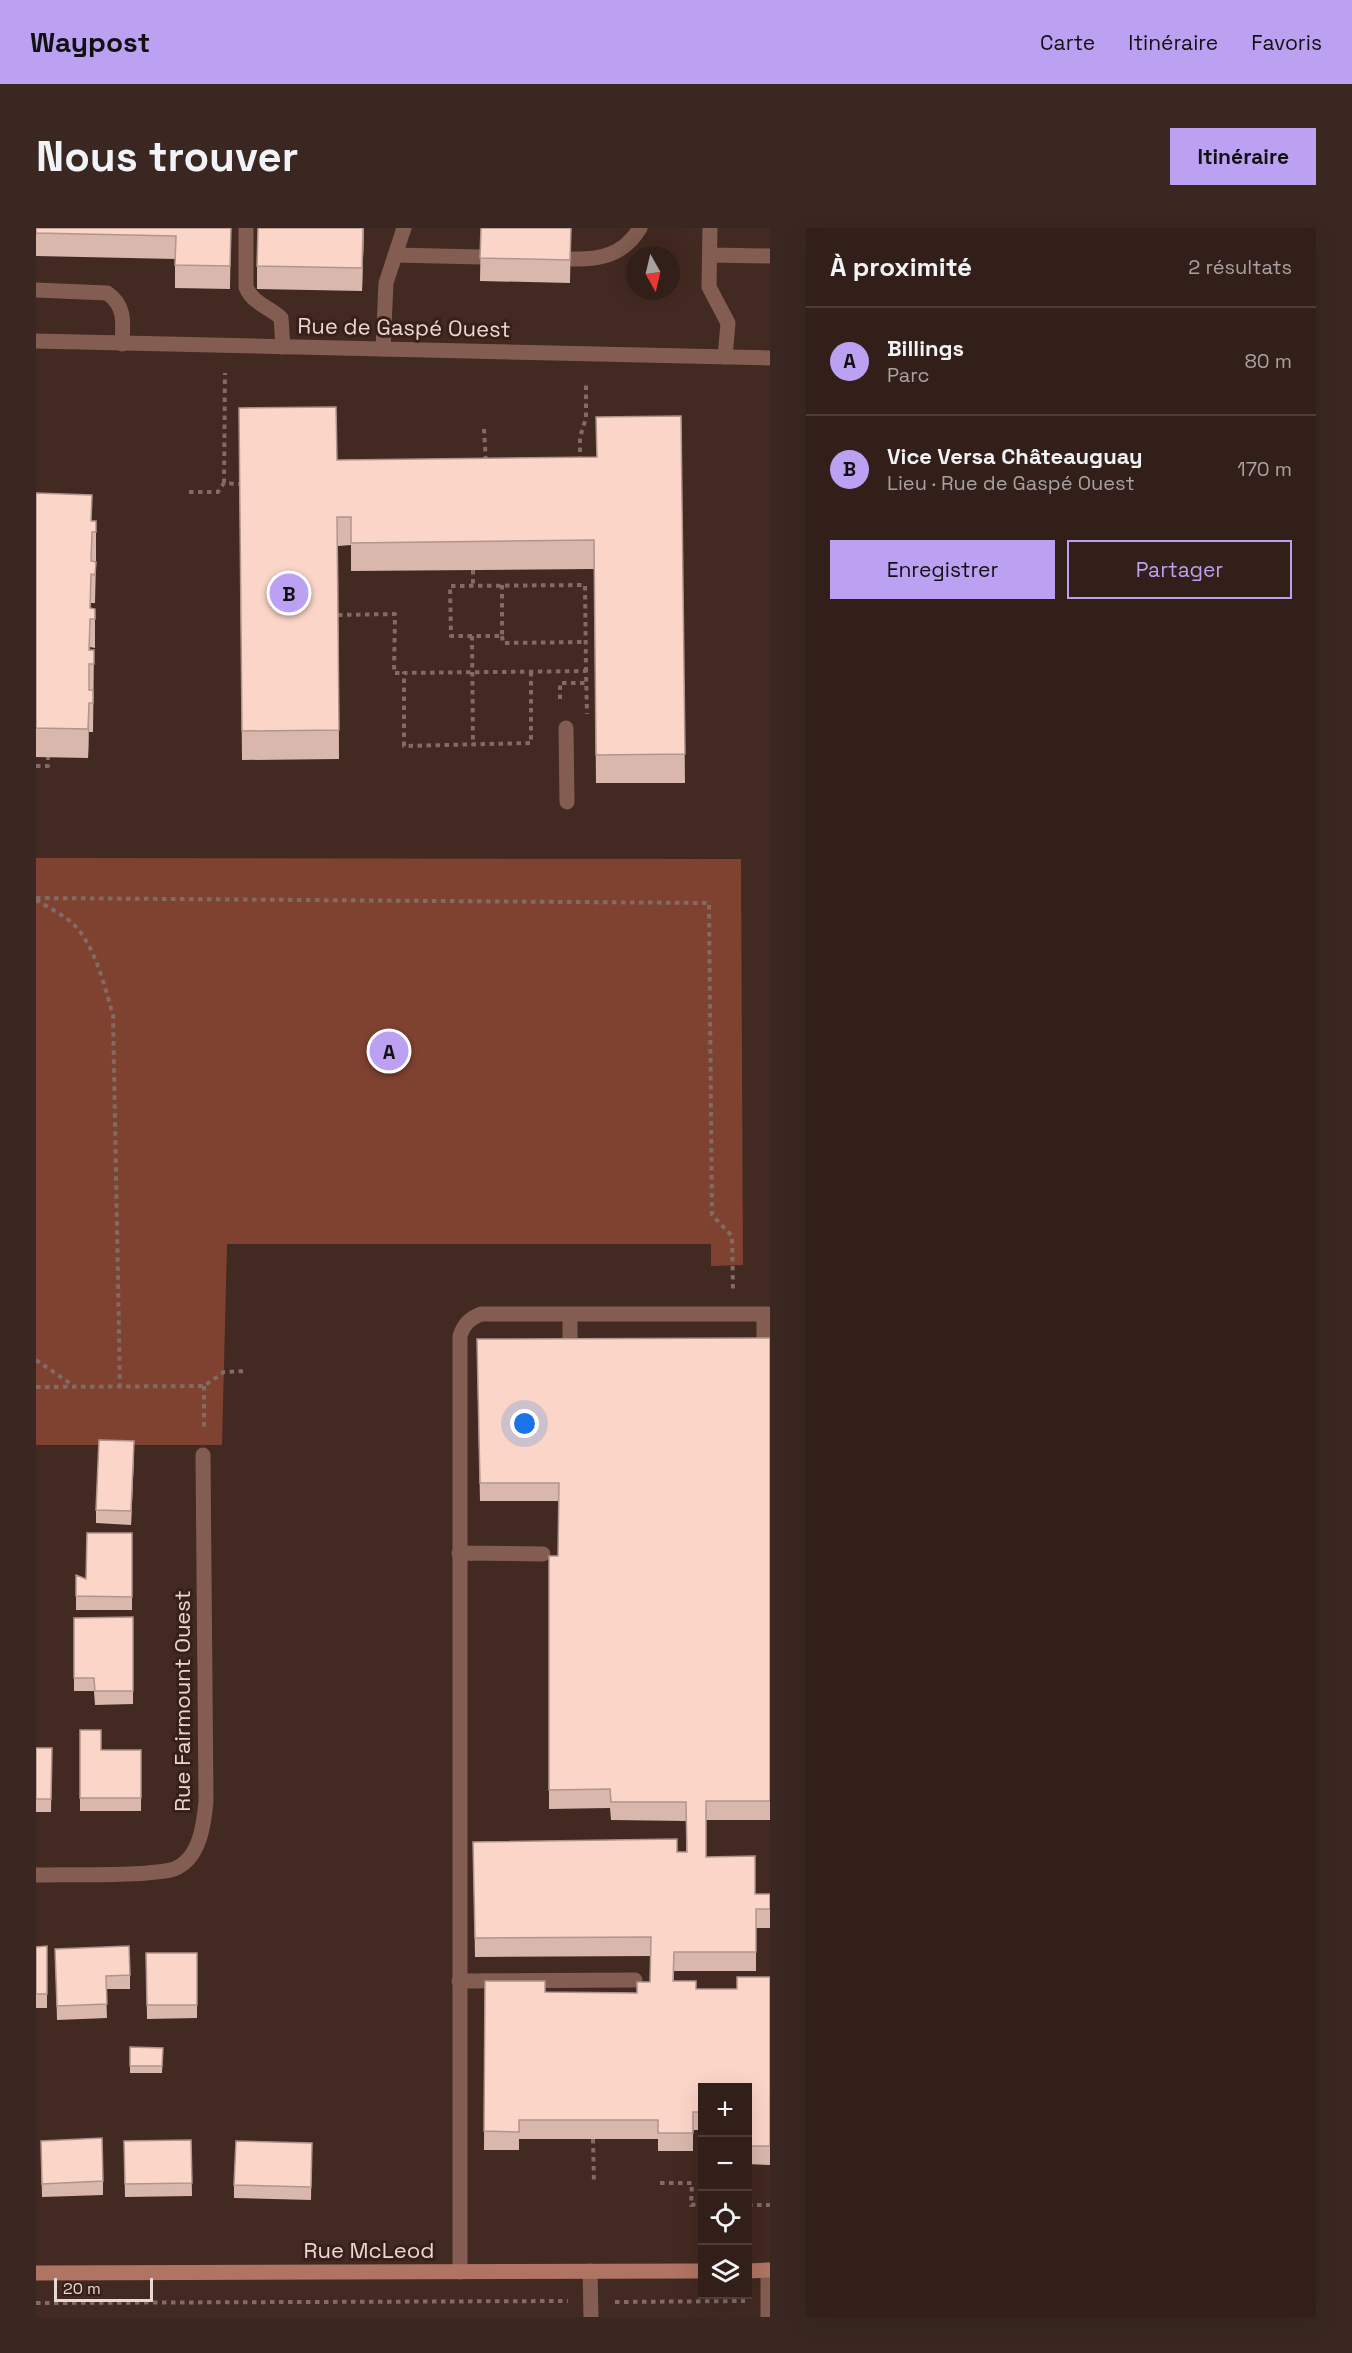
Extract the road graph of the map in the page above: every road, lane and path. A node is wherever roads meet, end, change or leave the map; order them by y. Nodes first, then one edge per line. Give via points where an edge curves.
1 (246, 228) edge
2 (404, 228) edge
3 (639, 228) edge
4 (710, 228) edge
5 (395, 255) junction
6 (710, 255) junction
7 (770, 256) edge
8 (481, 257) edge
9 (571, 259) edge
10 (36, 290) edge
11 (36, 341) edge
12 (122, 344) junction
13 (283, 347) junction
14 (383, 349) junction
15 (725, 357) junction
16 (770, 358) edge
17 (225, 373) dead end
18 (586, 382) dead end
19 (484, 429) dead end
20 (588, 465) edge
21 (479, 466) edge
22 (486, 466) junction
23 (495, 466) edge
24 (224, 483) junction
25 (239, 484) edge
26 (189, 492) dead end
27 (473, 570) edge
28 (473, 585) junction
29 (502, 585) junction
30 (338, 615) edge
31 (472, 636) junction
32 (502, 636) junction
33 (586, 642) junction
34 (586, 671) junction
35 (472, 672) junction
36 (531, 672) junction
37 (404, 673) junction
38 (586, 683) junction
39 (560, 699) dead end
40 (587, 715) dead end
41 (566, 728) dead end
42 (473, 745) junction
43 (48, 757) edge
44 (36, 766) edge
45 (567, 802) dead end
46 (36, 899) edge
47 (733, 1266) dead end
48 (570, 1314) junction
49 (767, 1314) edge
50 (764, 1357) edge
51 (570, 1358) edge
52 (36, 1360) edge
53 (247, 1371) dead end
54 (120, 1386) junction
55 (204, 1386) junction
56 (36, 1387) edge
57 (75, 1387) junction
58 (204, 1428) dead end
59 (203, 1455) dead end
60 (459, 1553) junction
61 (543, 1554) dead end
62 (36, 1875) edge
63 (635, 1980) edge
64 (459, 1981) junction
65 (593, 2139) edge
66 (594, 2183) dead end
67 (660, 2183) dead end
68 (698, 2204) edge
69 (752, 2205) edge
70 (770, 2205) edge
71 (769, 2270) edge
72 (590, 2271) junction
73 (698, 2271) edge
74 (752, 2271) edge
75 (460, 2272) junction
76 (36, 2273) edge
77 (576, 2301) dead end
78 (614, 2301) dead end
79 (750, 2301) dead end
80 (36, 2303) edge
81 (591, 2317) edge
82 (768, 2317) edge

1 - 13 street via 246,287 249,295 282,318
2 - 5 street
3 - 9 street via 624,248 590,260
4 - 6 street
5 - 8 street
5 - 14 street via 386,283
6 - 7 street
6 - 15 street via 709,287 728,323
10 - 12 street via 107,293 121,307
11 - 12 street, Rue de Gaspé Ouest
12 - 13 street, Rue de Gaspé Ouest
13 - 14 street, Rue de Gaspé Ouest
14 - 15 street, Rue de Gaspé Ouest
15 - 16 street, Rue de Gaspé Ouest
17 - 24 path
18 - 20 path via 586,418 579,437 580,466
19 - 22 path
21 - 22 path
22 - 23 path
24 - 25 path
24 - 26 path via 218,492
27 - 28 path
28 - 29 path
28 - 31 path via 450,586 451,636
29 - 32 path
29 - 33 path via 585,585
30 - 37 path via 395,614 394,673
31 - 32 path
31 - 35 path
32 - 33 path via 503,643
33 - 34 path
34 - 36 path
34 - 38 path
35 - 36 path
35 - 37 path
35 - 42 path
36 - 42 path via 531,743
37 - 42 path via 404,746
38 - 39 path via 560,683
38 - 40 path
41 - 45 street
43 - 44 path via 48,766
46 - 47 path via 709,903 712,1215 732,1236
46 - 54 path via 81,932 99,969 113,1015
48 - 49 street
48 - 51 street
48 - 60 street via 481,1314 470,1318 464,1326 459,1348
49 - 50 street
52 - 57 path
53 - 55 path via 224,1372
54 - 55 path
54 - 57 path
55 - 58 path
56 - 57 path
59 - 62 street, Rue Fairmount Ouest via 206,1801 200,1839 175,1869 134,1874
60 - 61 street
60 - 64 street via 466,1843
63 - 64 street
64 - 75 street
65 - 66 path
67 - 68 path via 692,2183 691,2205
69 - 70 path
71 - 74 street
71 - 82 street
72 - 73 street, Rue McLeod
72 - 75 street, Rue McLeod
72 - 81 street
75 - 76 street, Rue McLeod
77 - 80 path
78 - 79 path

